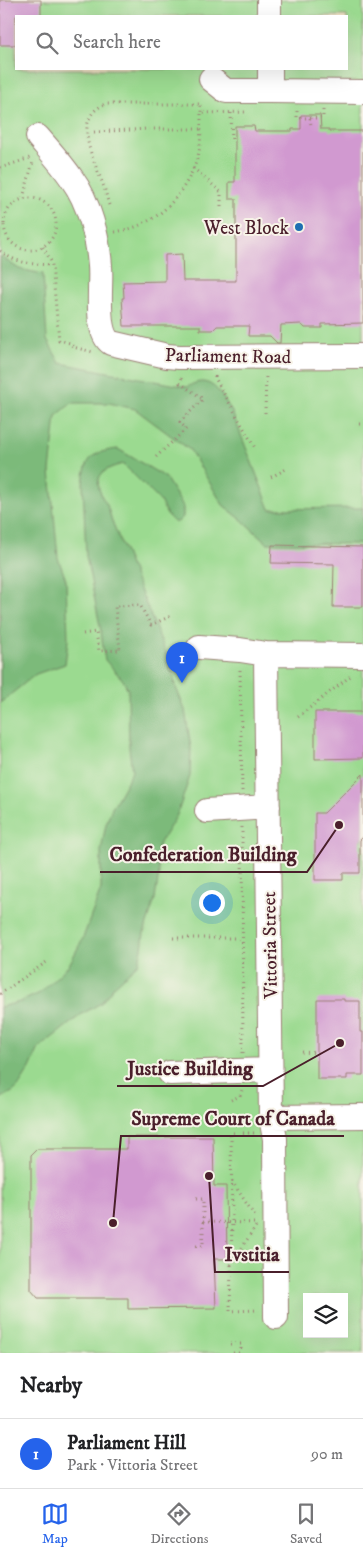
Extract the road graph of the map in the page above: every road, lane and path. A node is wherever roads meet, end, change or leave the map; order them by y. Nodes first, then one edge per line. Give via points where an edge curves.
1 (269, 0) edge
2 (269, 15) edge
3 (211, 80) dead end
4 (270, 80) edge
5 (363, 92) edge
6 (323, 110) dead end
7 (297, 111) dead end
8 (254, 112) dead end
9 (201, 113) junction
10 (232, 113) junction
11 (310, 118) junction
12 (311, 126) dead end
13 (201, 129) junction
14 (94, 132) dead end
15 (42, 142) joint
16 (232, 142) dead end
17 (0, 168) edge
18 (193, 168) junction
19 (32, 169) dead end
20 (24, 198) junction
21 (109, 207) dead end
22 (222, 208) dead end
23 (112, 224) dead end
24 (43, 247) junction
25 (0, 251) edge
26 (52, 265) junction
27 (93, 352) dead end
28 (363, 356) edge
29 (266, 357) junction
30 (185, 370) dead end
31 (216, 370) dead end
32 (265, 413) dead end
33 (255, 448) dead end
34 (156, 457) dead end
35 (288, 468) dead end
36 (271, 477) dead end
37 (173, 615) dead end
38 (83, 634) dead end
39 (199, 648) dead end
40 (266, 654) junction
41 (359, 664) edge
42 (240, 669) dead end
43 (298, 716) dead end
44 (268, 807) junction
45 (242, 809) junction
46 (207, 810) dead end
47 (173, 938) dead end
48 (242, 938) junction
49 (48, 961) dead end
50 (0, 994) edge
51 (302, 1052) dead end
52 (317, 1053) dead end
53 (244, 1070) junction
54 (270, 1070) junction
55 (170, 1073) dead end
56 (231, 1100) dead end
57 (363, 1116) edge
58 (264, 1125) junction
59 (232, 1180) junction
60 (196, 1199) dead end
61 (203, 1222) junction
62 (226, 1222) dead end
63 (196, 1246) dead end
64 (231, 1265) junction
65 (271, 1314) joint
66 (230, 1344) dead end
67 (233, 1353) edge
68 (241, 1353) edge

1 - 2 street
3 - 4 street via 226,91
4 - 5 street
6 - 11 path via 323,118
7 - 11 path via 297,118
8 - 10 path
9 - 10 path
9 - 13 path
9 - 21 path via 201,104 105,104 93,112 86,125 86,133
10 - 16 path
11 - 12 path
13 - 14 path
13 - 18 path
15 - 17 path via 35,157
15 - 29 street, Parliament Road via 73,180 94,230 101,272 102,330 106,340 167,356
18 - 22 path via 222,192
18 - 23 path via 181,190 155,216 134,228 113,232
19 - 20 path
20 - 24 path via 40,199 56,218 54,234
20 - 24 path via 10,205 6,212 5,234 14,246 21,249
24 - 26 path
25 - 26 path via 26,263
26 - 27 path via 59,340
28 - 29 street, Parliament Road
29 - 32 path
30 - 34 path via 180,383 203,399 180,422 186,429
31 - 33 path via 215,378
35 - 36 path
37 - 38 path via 151,625 140,605 115,606 120,650 99,651 96,632
39 - 40 street
40 - 41 street
40 - 44 street, Vittoria Street
41 - 43 path
42 - 45 path
44 - 45 street
44 - 54 street, Vittoria Street
45 - 46 street
45 - 48 path
47 - 48 path
48 - 53 path
49 - 50 path
51 - 52 path
53 - 54 street
53 - 55 street
53 - 56 path via 240,1096
54 - 58 street, Vittoria Street
57 - 58 street
58 - 59 path via 231,1133
58 - 65 street, Vittoria Street via 275,1133
59 - 64 path
59 - 64 path via 258,1223
60 - 61 path via 202,1199
61 - 62 path
61 - 63 path via 203,1246
64 - 65 path via 230,1311
66 - 68 path via 241,1344
67 - 68 path

